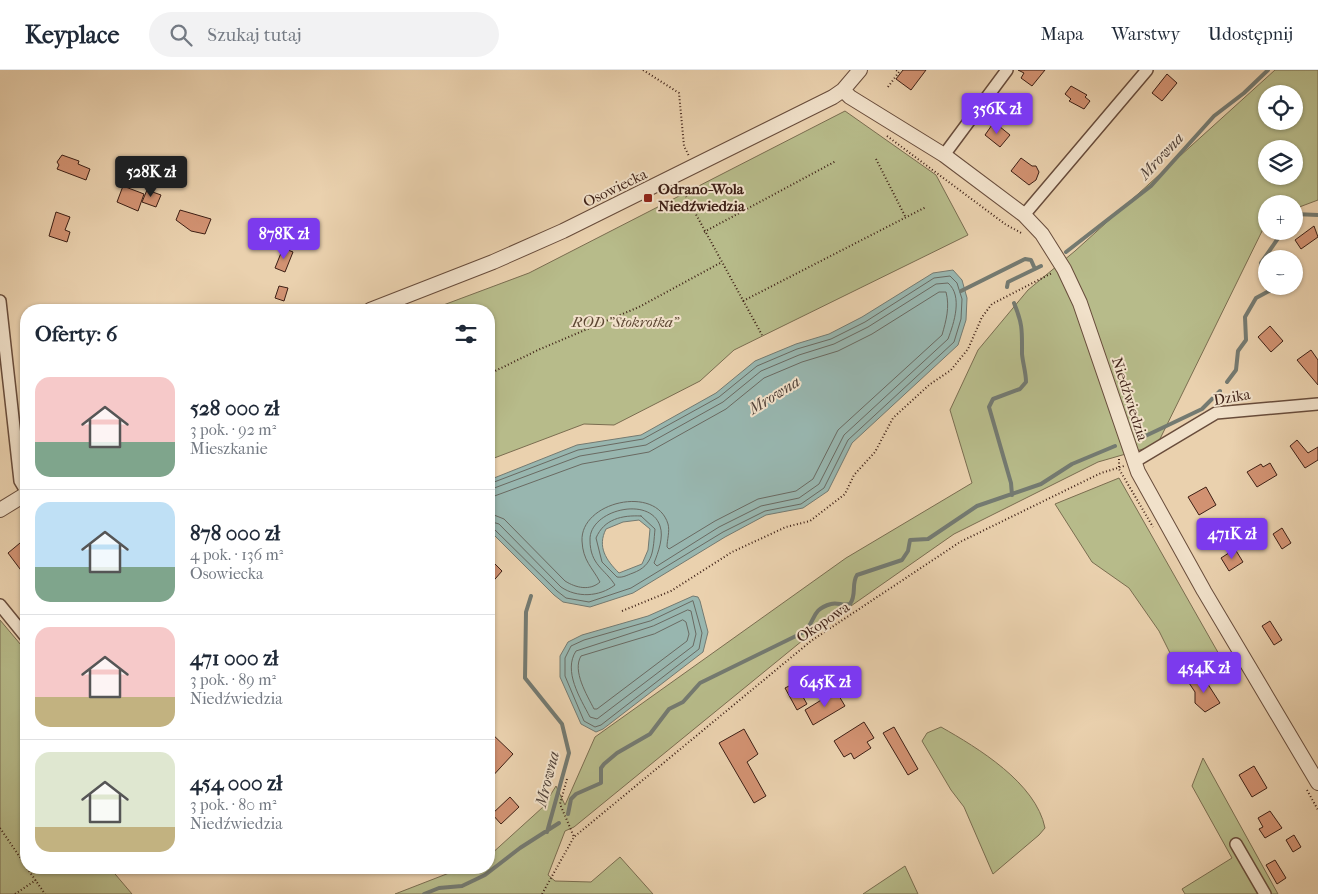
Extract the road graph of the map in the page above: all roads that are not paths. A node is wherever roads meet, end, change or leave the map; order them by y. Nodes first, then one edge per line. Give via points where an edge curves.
1 (860, 70) edge
2 (1007, 70) edge
3 (1147, 70) edge
4 (843, 90) junction
5 (944, 155) junction
6 (1024, 214) junction
7 (0, 301) edge
8 (385, 304) edge
9 (1318, 404) edge
10 (1134, 462) junction
11 (20, 481) edge
12 (20, 497) edge
13 (0, 510) edge
14 (0, 605) edge
15 (20, 630) edge
16 (1318, 784) edge
17 (1236, 844) dead end
18 (1265, 894) edge

1 - 4 street, Osowiecka
2 - 5 street
3 - 6 street
4 - 5 street, Niedźwiedzia
4 - 8 street, Osowiecka via 816,107 528,246
5 - 6 street, Niedźwiedzia
6 - 10 street, Niedźwiedzia via 1042,234 1064,269 1087,321
7 - 11 street
9 - 10 street, Dzika via 1216,413
10 - 16 street, Niedźwiedzia via 1204,590
12 - 13 street
14 - 15 street
17 - 18 street

